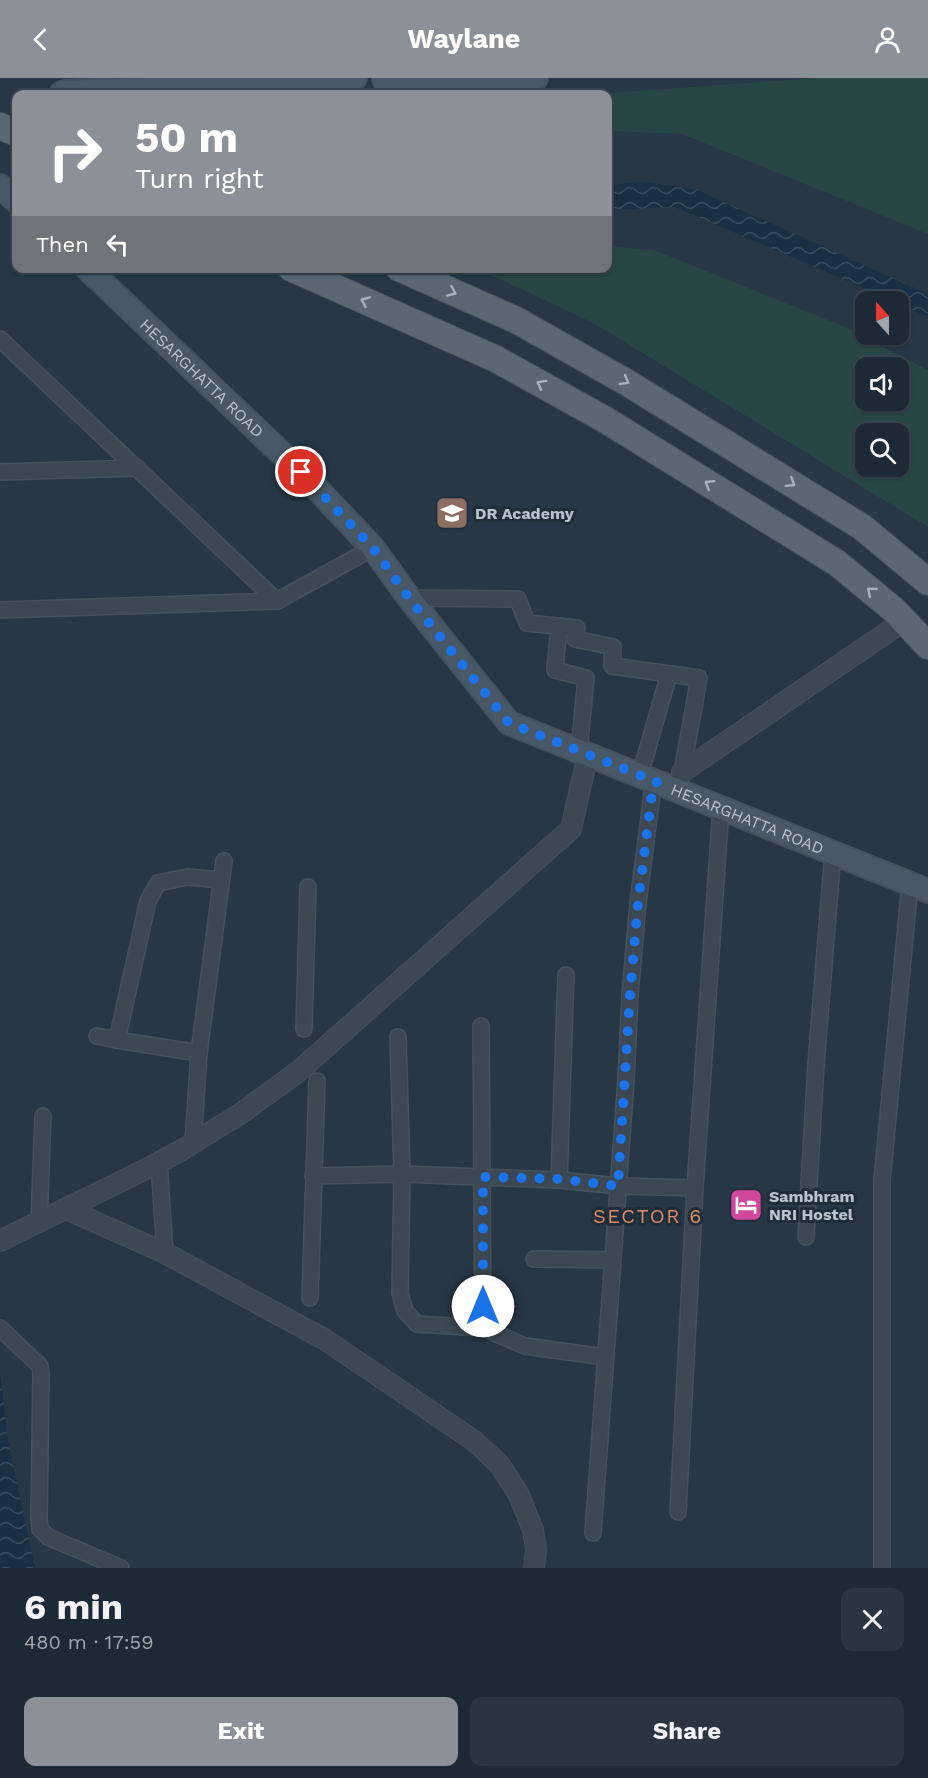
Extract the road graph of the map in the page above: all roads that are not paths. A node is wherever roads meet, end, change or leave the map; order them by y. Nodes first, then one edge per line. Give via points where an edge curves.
1 (355, 78) edge
2 (384, 78) edge
3 (536, 78) edge
4 (121, 90) edge
5 (0, 186) edge
6 (12, 197) edge
7 (92, 273) edge
8 (302, 273) edge
9 (410, 273) edge
10 (3, 345) edge
11 (137, 468) junction
12 (0, 472) edge
13 (373, 548) junction
14 (928, 582) edge
15 (409, 598) junction
16 (277, 601) junction
17 (0, 610) edge
18 (904, 621) junction
19 (559, 626) junction
20 (928, 646) edge
21 (669, 674) junction
22 (583, 752) junction
23 (649, 778) junction
24 (680, 781) junction
25 (721, 807) junction
26 (832, 852) junction
27 (224, 861) dead end
28 (220, 880) junction
29 (308, 887) dead end
30 (919, 888) edge
31 (566, 975) dead end
32 (482, 1026) dead end
33 (304, 1029) dead end
34 (97, 1036) dead end
35 (398, 1037) dead end
36 (117, 1040) junction
37 (199, 1053) junction
38 (317, 1081) dead end
39 (43, 1116) dead end
40 (193, 1143) junction
41 (159, 1162) junction
42 (402, 1174) junction
43 (313, 1176) junction
44 (483, 1177) junction
45 (559, 1179) junction
46 (618, 1186) junction
47 (694, 1188) junction
48 (66, 1209) junction
49 (39, 1222) junction
50 (806, 1237) dead end
51 (0, 1241) edge
52 (165, 1253) junction
53 (534, 1259) dead end
54 (612, 1260) junction
55 (310, 1298) dead end
56 (0, 1328) edge
57 (483, 1328) junction
58 (605, 1357) junction
59 (678, 1512) dead end
60 (593, 1533) dead end
61 (121, 1568) edge
62 (534, 1568) edge
63 (882, 1568) edge

1 - 4 main road via 346,82
2 - 3 main road via 389,90
5 - 6 main road
7 - 13 main road, HESARGHATTA ROAD via 301,472
18 -> 8 main road via 837,563 604,419 496,359
9 -> 14 main road via 516,320 626,382 862,527
10 - 11 street
11 - 12 street
11 - 16 street
13 - 15 main road, HESARGHATTA ROAD
13 - 16 street
15 - 19 street via 518,599 527,623
15 - 22 main road, HESARGHATTA ROAD via 509,723
16 - 17 street
18 - 20 main road
18 - 24 street
19 - 21 street via 577,628 575,639 613,647 612,666
19 - 22 street via 555,670 586,678
21 - 23 street
21 - 24 street via 699,678
22 - 23 main road, HESARGHATTA ROAD
22 - 40 street via 571,830 299,1071
23 - 24 main road, HESARGHATTA ROAD
23 - 46 street via 653,786 638,903
24 - 25 main road, HESARGHATTA ROAD
25 - 26 main road, HESARGHATTA ROAD
25 - 47 street
26 - 30 main road, HESARGHATTA ROAD
26 - 50 street
27 - 28 street
28 - 36 street via 187,877 158,883 148,901
28 - 37 street
29 - 33 street
30 - 63 street via 882,1180
31 - 45 street
32 - 44 street
34 - 36 street
35 - 42 street
36 - 37 street
37 - 40 street
38 - 43 street
39 - 49 street
40 - 41 street
41 - 48 street
41 - 52 street
42 - 43 street
42 - 44 street
42 - 57 street via 400,1293 405,1311 417,1324
43 - 55 street
44 - 45 street
44 - 57 street
45 - 46 street
46 - 47 street
46 - 54 street
47 - 59 street
48 - 49 street
48 - 52 street
49 - 51 street
52 - 62 street via 324,1339 486,1451 509,1478 527,1511 536,1549
53 - 54 street
54 - 58 street
56 - 61 street via 40,1366 40,1530
57 - 58 street via 525,1346
58 - 60 street

